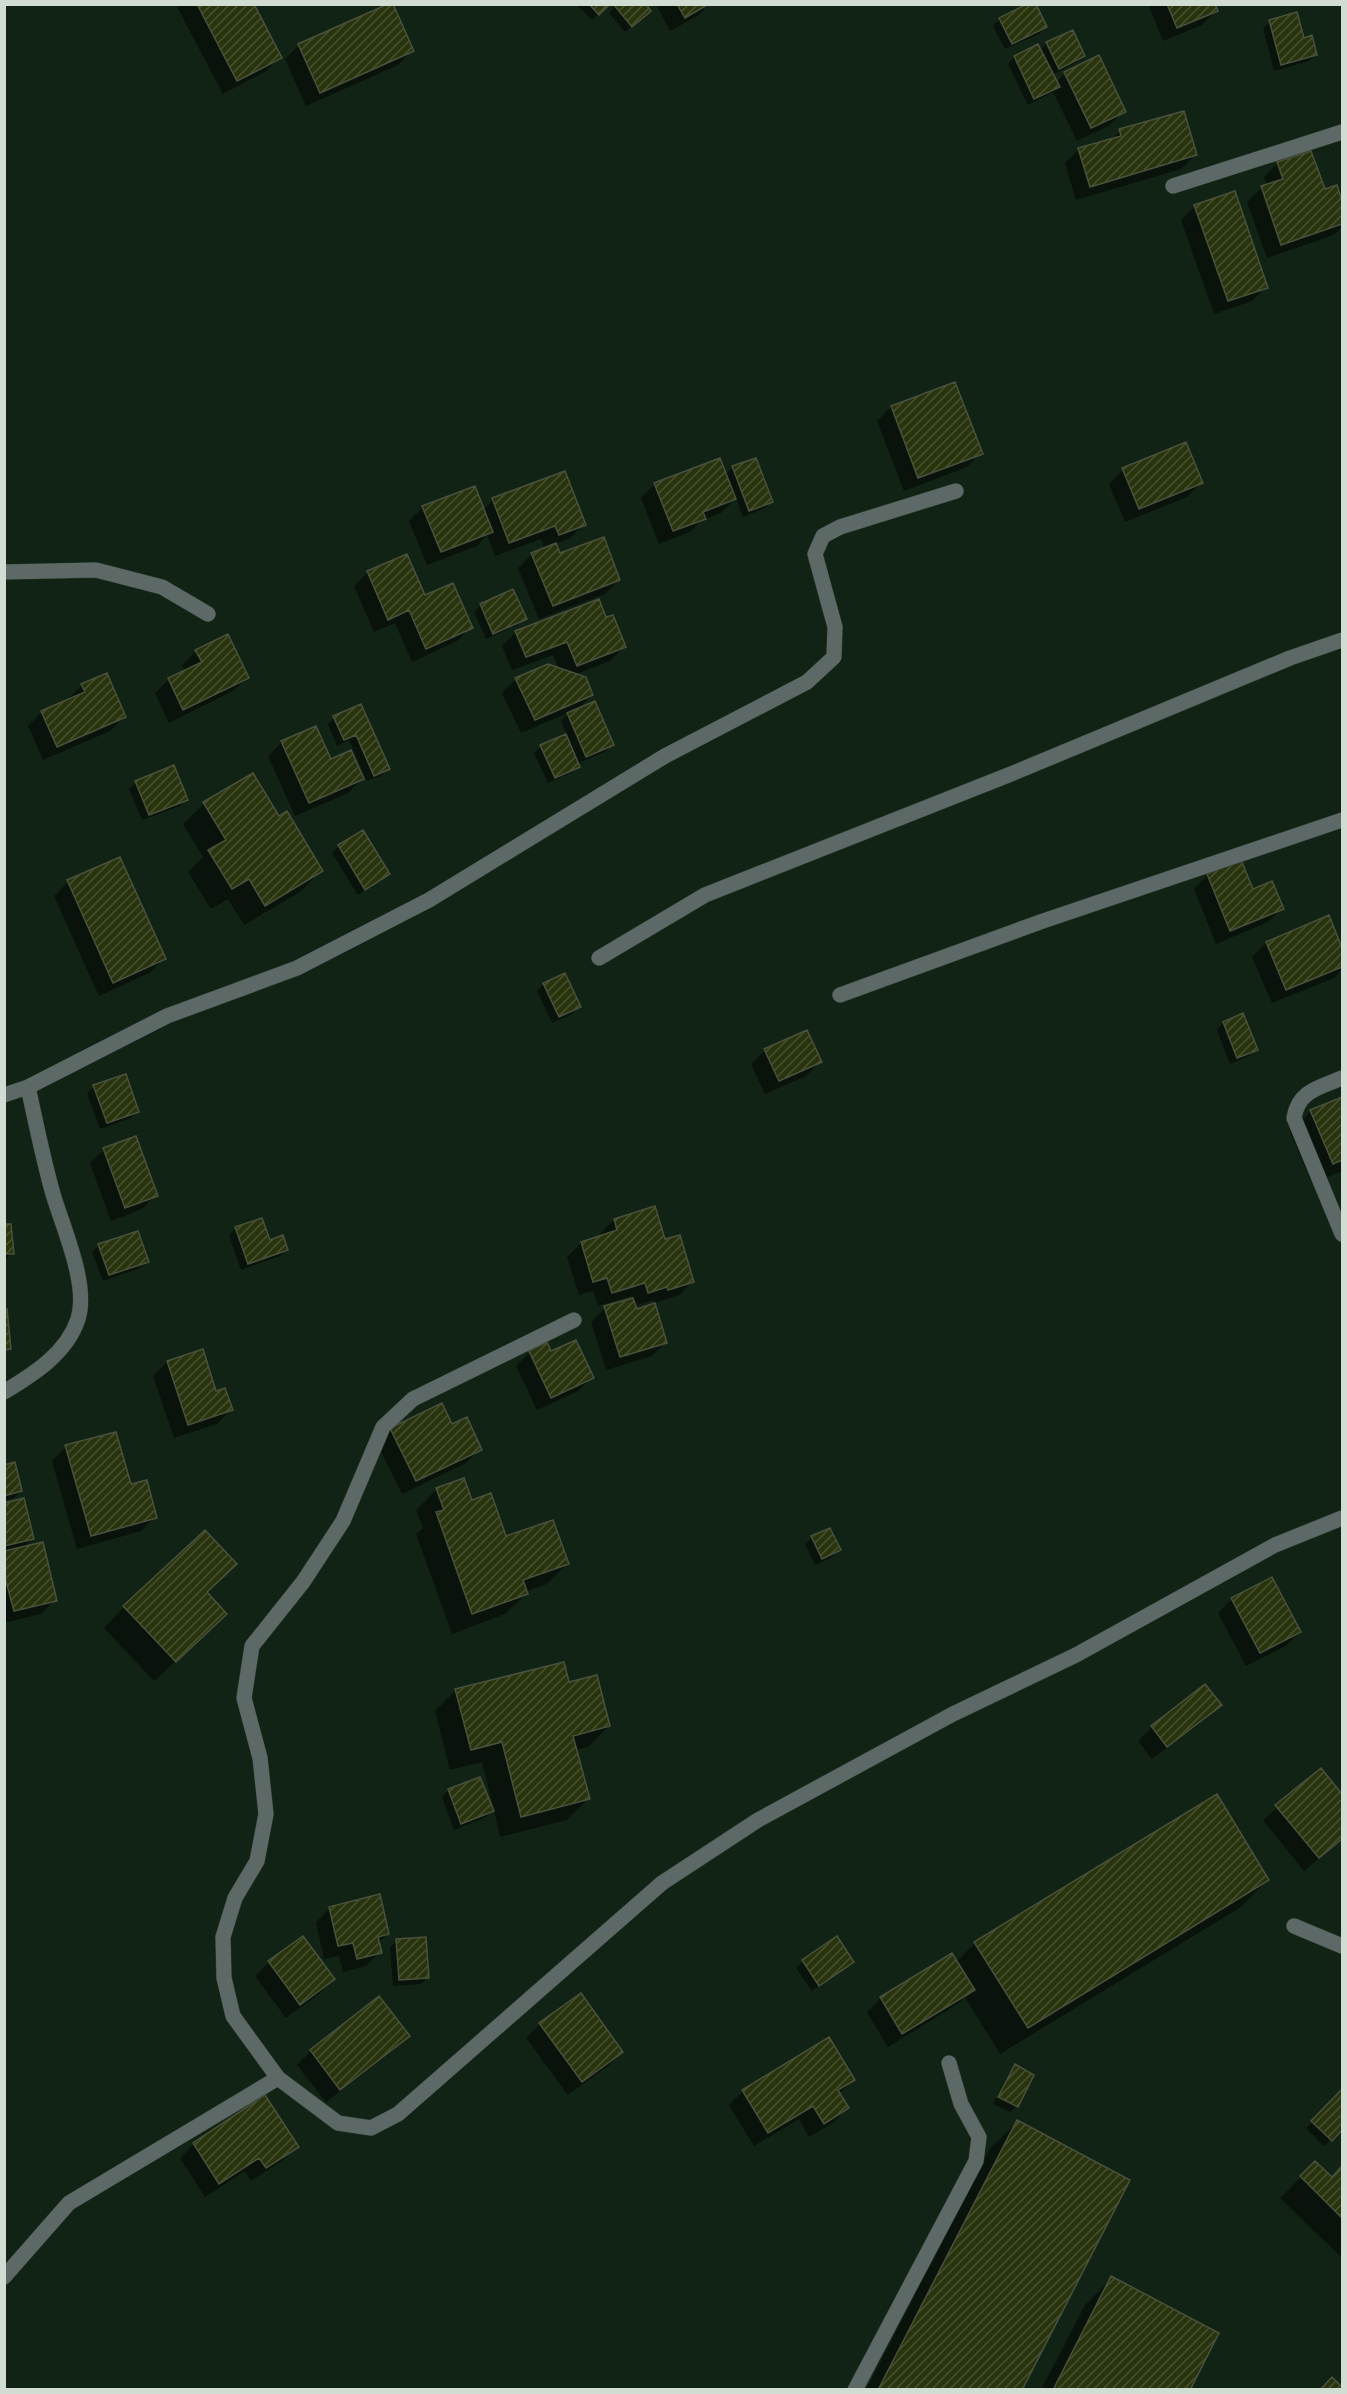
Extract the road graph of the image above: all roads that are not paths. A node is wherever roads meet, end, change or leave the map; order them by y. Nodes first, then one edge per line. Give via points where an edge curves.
1 (1342, 132) edge
2 (1173, 186) dead end
3 (956, 491) dead end
4 (4, 572) edge
5 (208, 614) dead end
6 (1342, 640) edge
7 (1342, 820) edge
8 (599, 958) dead end
9 (840, 995) dead end
10 (1342, 1078) edge
11 (28, 1087) junction
12 (4, 1095) edge
13 (1342, 1234) edge
14 (574, 1320) dead end
15 (4, 1392) edge
16 (1342, 1518) edge
17 (1294, 1926) dead end
18 (1342, 1946) edge
19 (948, 2063) dead end
20 (278, 2078) junction
21 (4, 2277) edge
22 (855, 2390) edge

1 - 2 street
3 - 11 street via 823,536 815,554 835,627 834,657 807,682 665,756 419,905 297,968 167,1016
4 - 5 street via 96,570 162,587
6 - 8 street via 705,895
7 - 9 street via 1043,921
10 - 13 street via 1309,1092 1296,1105 1294,1118
11 - 12 street
11 - 15 street via 52,1193 80,1279 78,1318 62,1347 38,1371
14 - 20 street via 413,1399 383,1427 344,1521 303,1582 252,1646 244,1698 260,1758 266,1814 257,1861 235,1898 223,1937 224,1978 233,2016
16 - 20 street via 1275,1545 1076,1655 953,1714 758,1820 662,1883 398,2114 372,2128 338,2123
17 - 18 street
19 - 22 street via 961,2104 979,2137 976,2161
20 - 21 street via 69,2203

